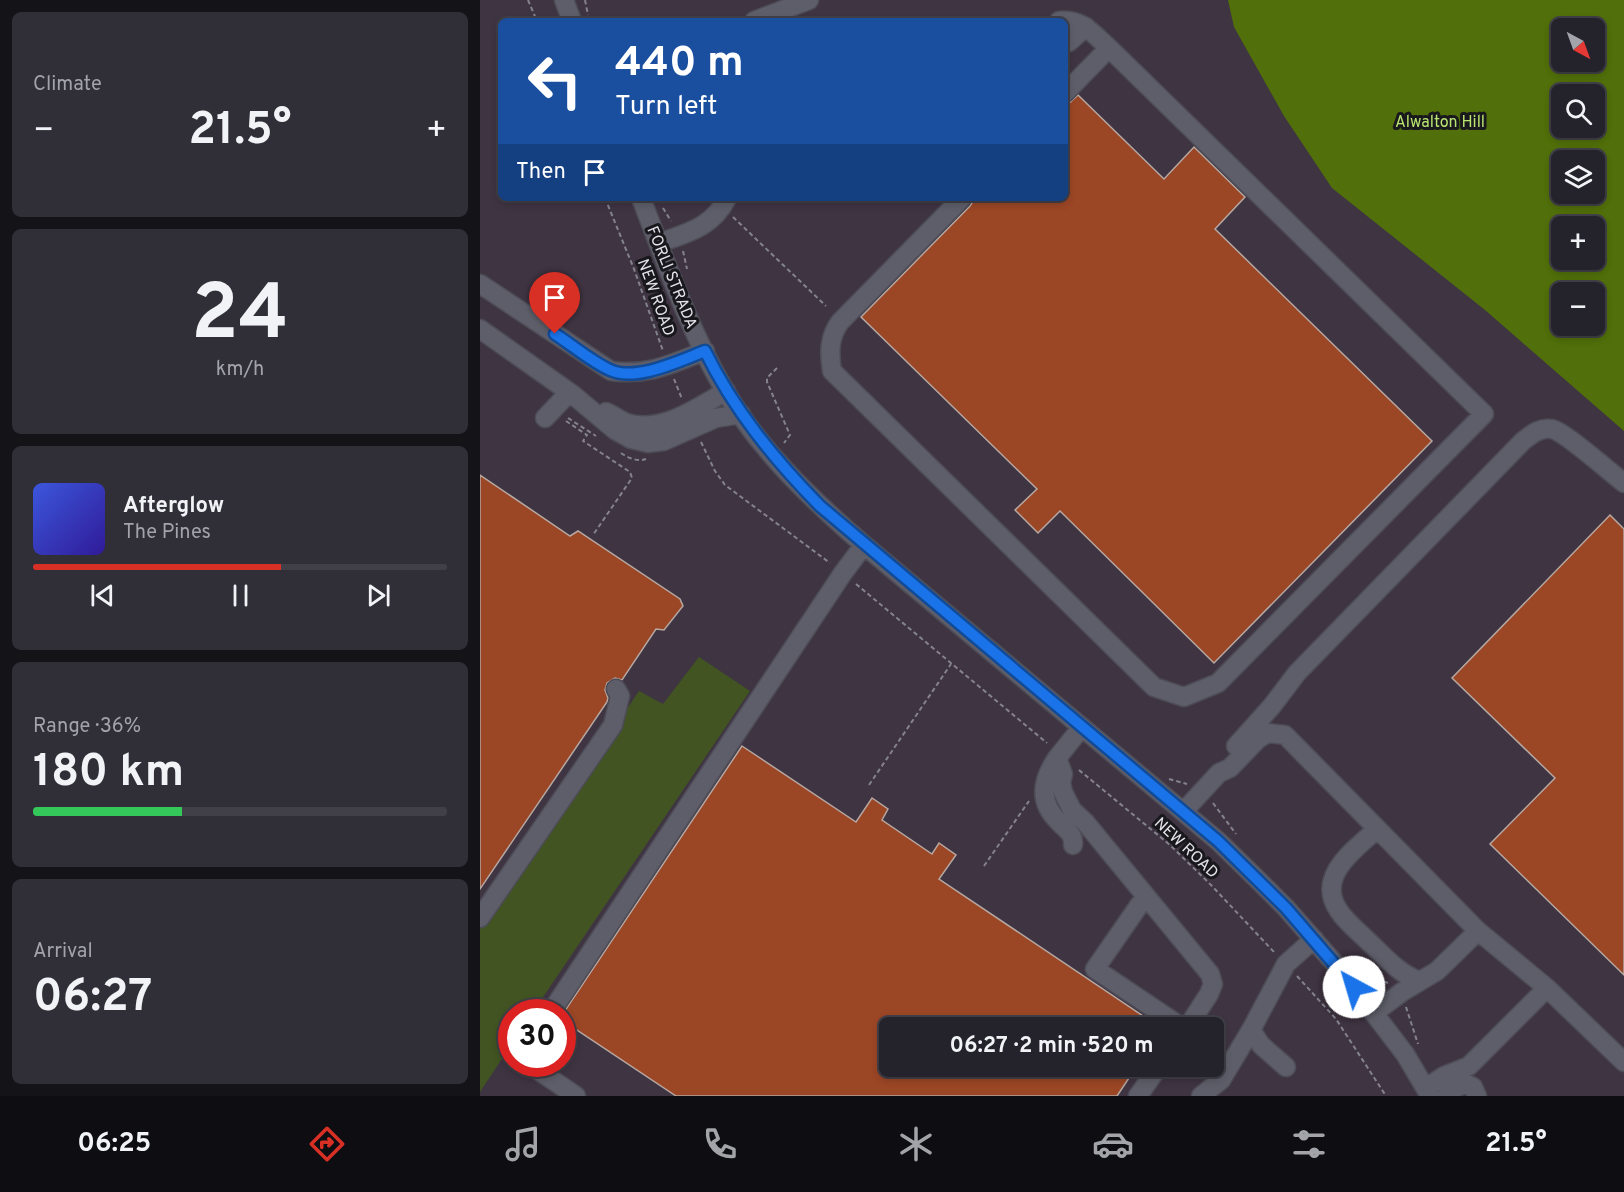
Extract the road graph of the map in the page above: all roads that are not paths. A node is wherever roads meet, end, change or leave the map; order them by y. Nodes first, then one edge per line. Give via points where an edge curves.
1 (564, 0) edge
2 (809, 0) edge
3 (571, 18) edge
4 (762, 18) edge
5 (1068, 20) edge
6 (1086, 27) junction
7 (1068, 42) edge
8 (1108, 48) junction
9 (1068, 90) edge
10 (642, 201) edge
11 (959, 201) edge
12 (729, 207) edge
13 (659, 243) junction
14 (480, 284) edge
15 (480, 329) edge
16 (487, 338) edge
17 (705, 351) junction
18 (726, 391) junction
19 (572, 394) junction
20 (741, 414) junction
21 (545, 418) dead end
22 (1624, 483) edge
23 (864, 545) junction
24 (615, 689) dead end
25 (1256, 724) junction
26 (1082, 727) junction
27 (1284, 735) junction
28 (1053, 752) junction
29 (1219, 773) junction
30 (1183, 812) junction
31 (1377, 829) junction
32 (1073, 845) dead end
33 (1140, 904) dead end
34 (480, 918) edge
35 (1478, 931) junction
36 (1314, 939) junction
37 (1419, 981) junction
38 (1547, 988) junction
39 (560, 999) edge
40 (1374, 1013) junction
41 (1168, 1017) edge
42 (1193, 1017) edge
43 (1251, 1030) junction
44 (1624, 1062) edge
45 (1286, 1067) dead end
46 (548, 1077) edge
47 (1151, 1077) edge
48 (1220, 1088) edge
49 (1428, 1092) edge
50 (576, 1096) edge
51 (1138, 1096) edge
52 (1201, 1096) edge
53 (1446, 1096) edge
54 (1477, 1096) edge

1 - 3 street
2 - 4 street
5 - 6 street
6 - 7 street
6 - 8 street
8 - 9 street
8 - 11 street via 1484,414 1218,683 1184,697 1154,687 831,371 831,341 840,322
10 - 13 street, FORLI STRADA
12 - 13 street via 710,222
13 - 17 street, FORLI STRADA
14 - 17 street via 611,371 632,374
15 - 16 street
16 - 19 street
17 - 18 street, FORLI STRADA
18 - 19 street via 674,419 643,426 628,423
18 - 20 street, FORLI STRADA
19 - 20 street via 615,430 648,443 664,441 716,418
19 - 21 street
20 - 23 street, FORLI STRADA via 793,479
22 - 25 street via 1553,429 1538,430 1297,673
23 - 26 street, FORLI STRADA
23 - 39 street
24 - 34 street via 620,696 613,724
25 - 27 street via 1274,723
25 - 29 street via 1226,756
26 - 28 street
26 - 30 street, FORLI STRADA
27 - 29 street via 1268,733 1230,768
27 - 31 street
28 - 32 street via 1045,778 1046,800 1052,815 1074,838
28 - 42 street via 1072,810 1210,974 1213,984 1209,994
29 - 30 street
30 - 36 street, FORLI STRADA via 1226,849
31 - 35 street
31 - 37 street via 1334,875 1330,897 1340,913 1393,966
33 - 41 street via 1095,969
35 - 37 street via 1437,971
35 - 38 street
36 - 40 street, FORLI STRADA
36 - 43 street via 1286,964
37 - 40 street
38 - 44 street
38 - 49 street via 1469,1066 1444,1076
40 - 49 street, FORLI STRADA
43 - 45 street via 1261,1045
43 - 48 street
46 - 50 street
47 - 51 street
48 - 52 street
53 - 54 street via 1467,1084

